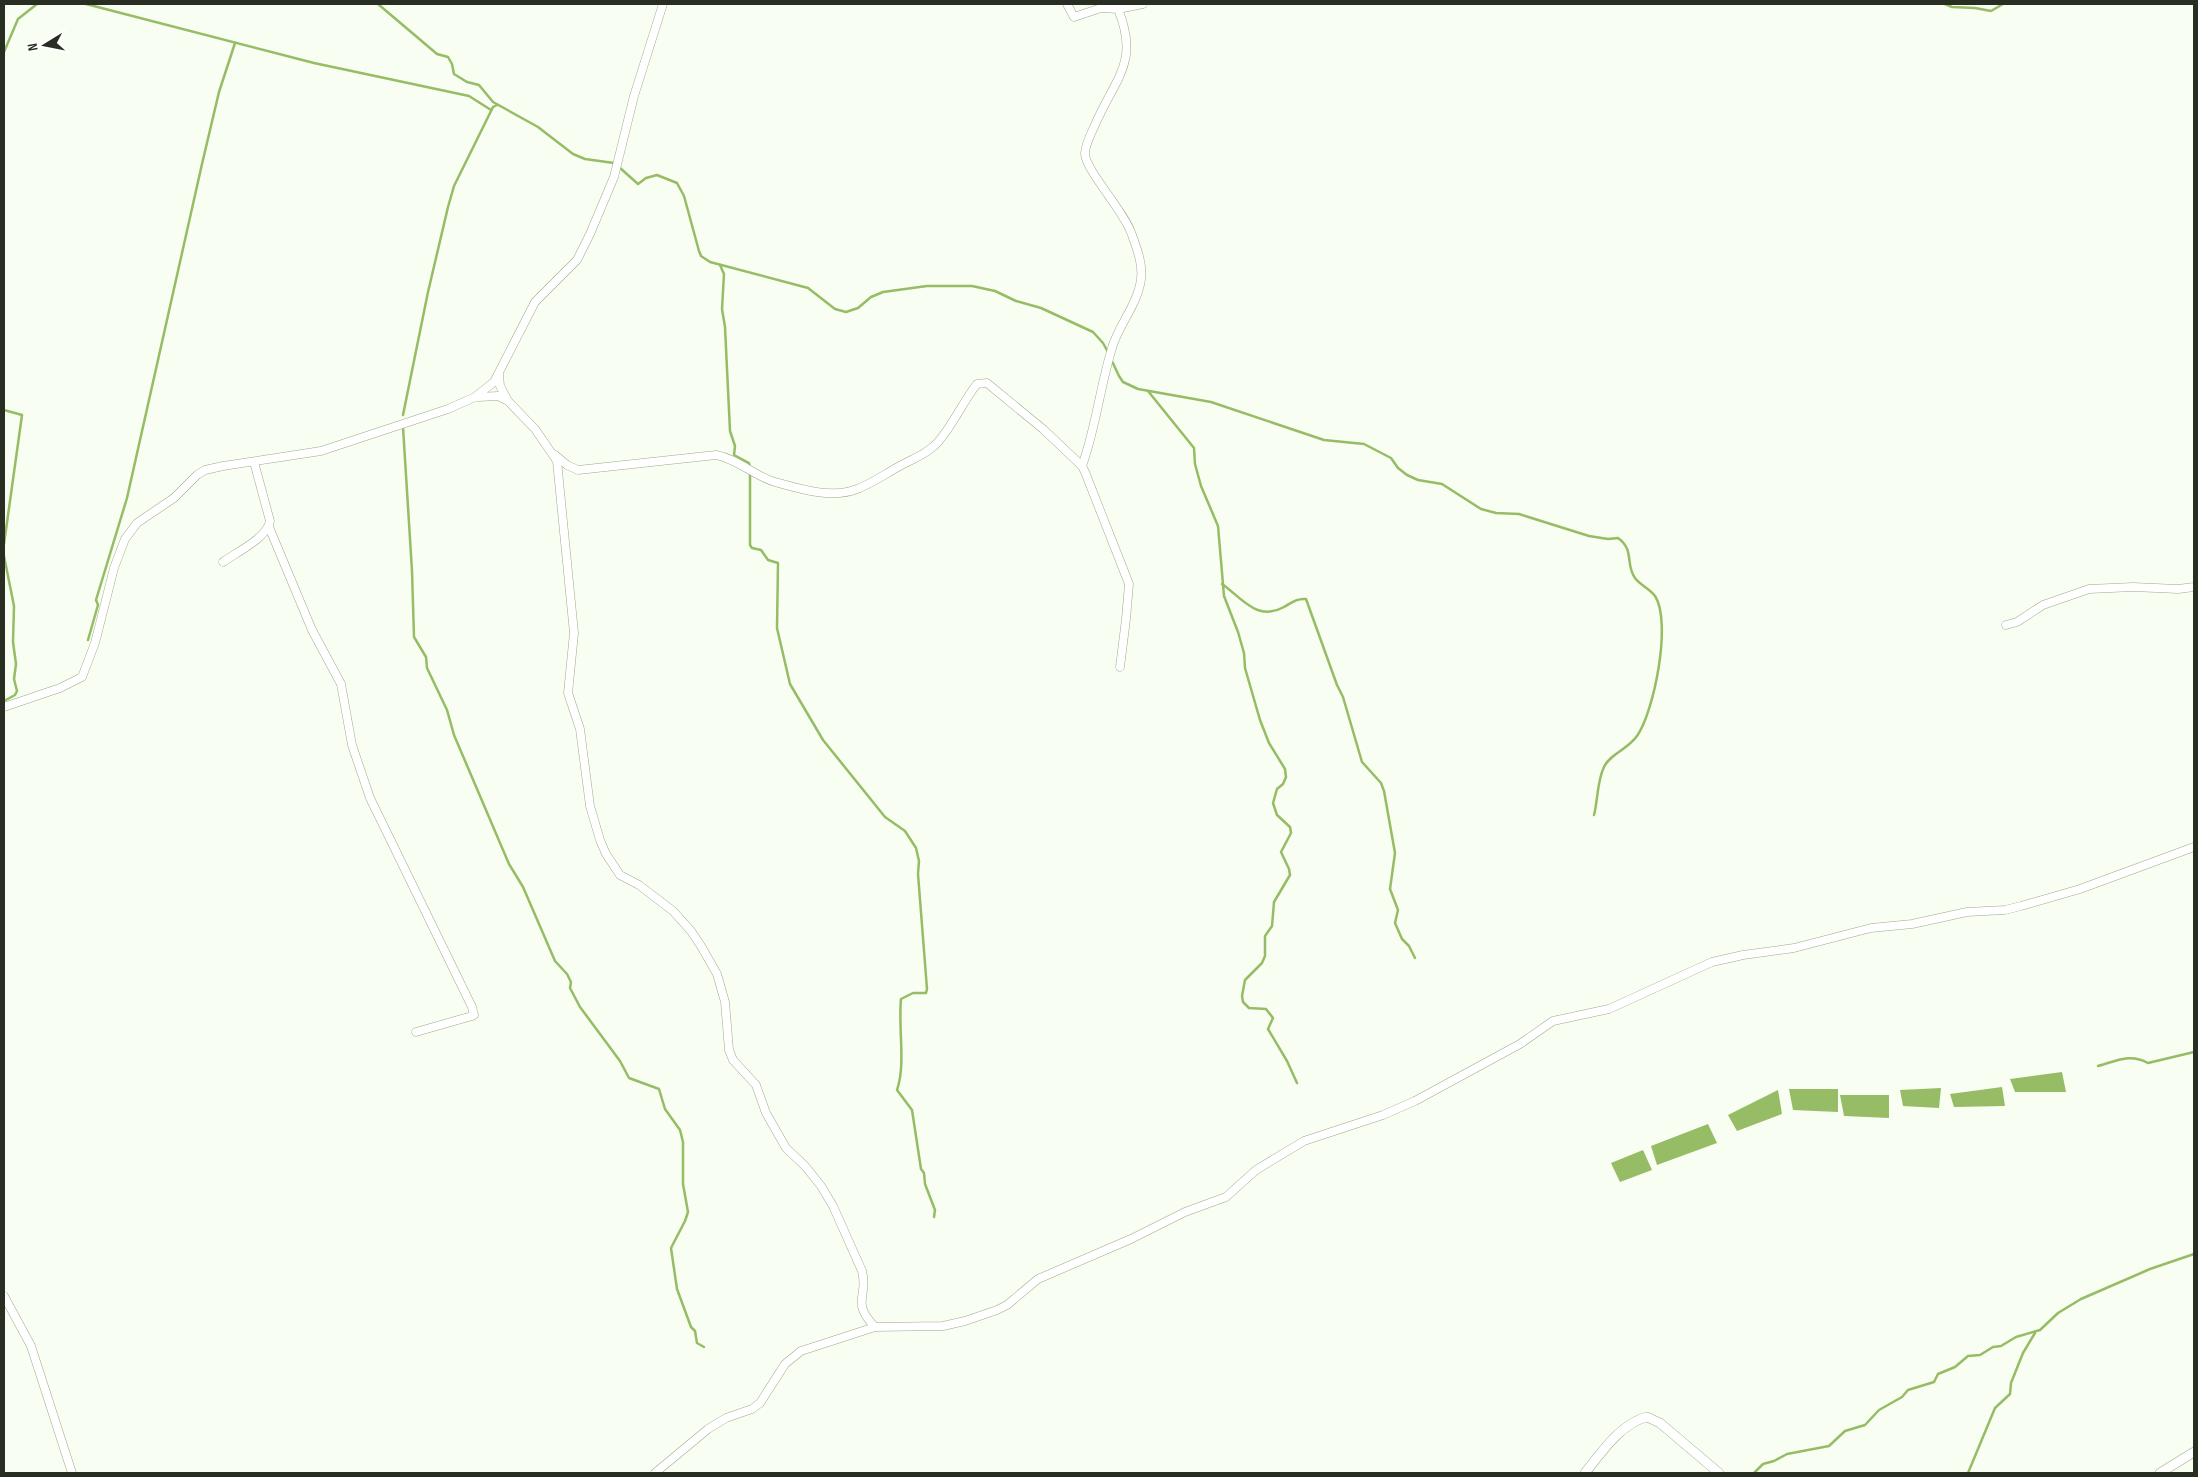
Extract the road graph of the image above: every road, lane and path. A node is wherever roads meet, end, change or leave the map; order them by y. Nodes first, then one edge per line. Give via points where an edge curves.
1 (662, 4) edge
2 (1067, 4) edge
3 (1143, 4) edge
4 (1118, 9) junction
5 (500, 375) junction
6 (475, 397) junction
7 (508, 401) junction
8 (554, 454) junction
9 (254, 462) junction
10 (1082, 466) junction
11 (269, 527) junction
12 (223, 562) dead end
13 (2194, 587) edge
14 (2006, 625) dead end
15 (1120, 667) dead end
16 (4, 708) edge
17 (2194, 847) edge
18 (416, 1032) dead end
19 (4, 1296) edge
20 (875, 1327) junction
21 (2194, 1452) edge
22 (72, 1473) edge
23 (655, 1473) edge
24 (1586, 1473) edge
25 (1719, 1473) edge
26 (2160, 1473) edge

1 - 5 street via 614,177 590,234 577,260 535,302
2 - 4 street via 1074,17 1101,8
3 - 4 street
4 - 10 street via 1127,39 1126,60 1090,135 1085,153 1088,164 1132,232 1142,278 1112,347
5 - 6 street
5 - 7 street via 500,386
6 - 7 street via 498,396
6 - 9 street via 321,451
7 - 8 street
8 - 10 street via 578,470 716,455 731,459 772,481 813,491 844,492 858,489 913,461 934,446 966,397 983,382 1005,397
8 - 20 street via 565,526 574,634 568,693 580,729 589,799 600,840 620,875 639,885 682,920 710,961 725,1002 733,1060 756,1085 766,1113 786,1148 810,1172 833,1206 862,1271 862,1310
9 - 11 street
9 - 16 street via 205,470 174,498 137,523 125,539 117,559 96,643 82,676 60,688
10 - 15 street via 1129,584
11 - 12 street
11 - 18 street via 312,630 341,684 352,745 370,798 472,1007 472,1016
13 - 14 street via 2089,589 2043,605
17 - 20 street via 2080,888 2006,910 1967,912 1912,924 1871,928 1794,948 1712,962 1609,1010 1553,1021 1520,1044 1416,1101 1304,1142 1256,1170 1226,1197 1184,1212 1038,1280 997,1310 943,1326
19 - 22 street via 30,1346
20 - 23 street via 801,1351 785,1364 760,1403 708,1429
21 - 26 street
24 - 25 street via 1620,1433 1647,1417 1660,1423

